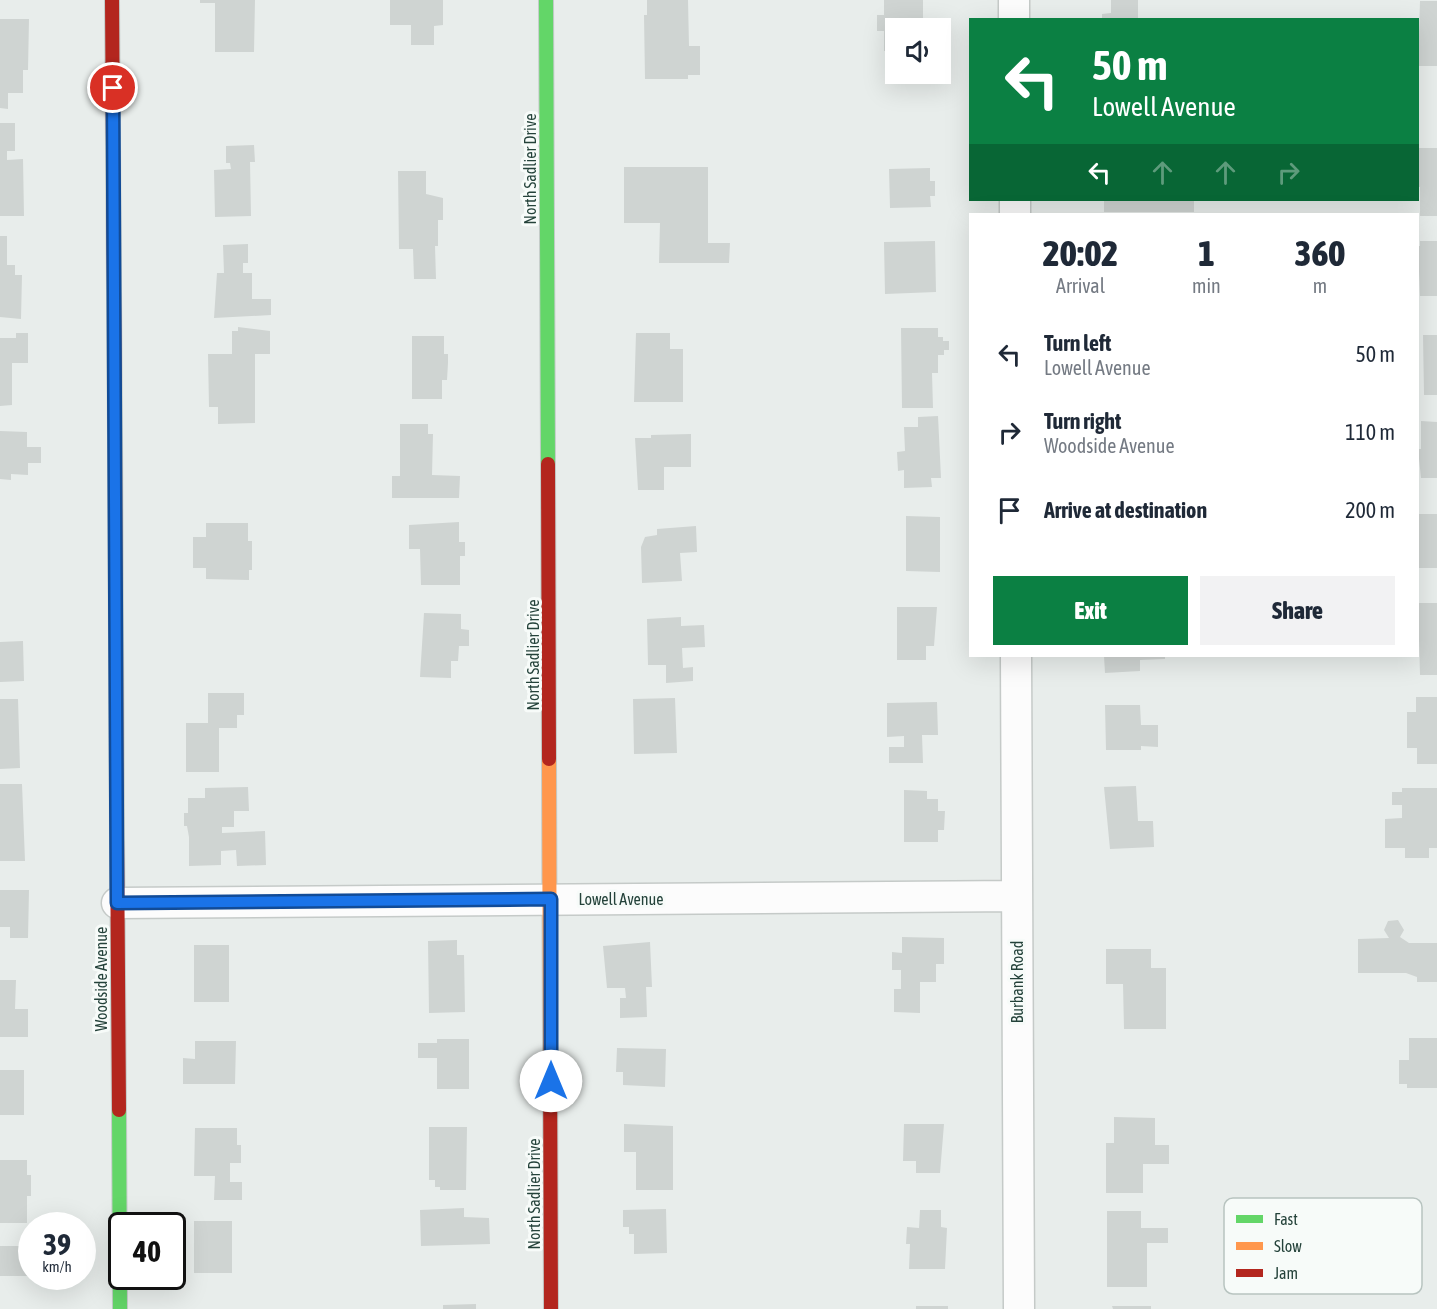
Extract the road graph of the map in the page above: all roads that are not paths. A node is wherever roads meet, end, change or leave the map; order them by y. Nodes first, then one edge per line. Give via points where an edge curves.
1 (112, 0) edge
2 (546, 0) edge
3 (1014, 0) edge
4 (1014, 18) edge
5 (1016, 657) edge
6 (1017, 896) junction
7 (551, 899) junction
8 (117, 903) junction
9 (120, 1309) edge
10 (550, 1309) edge
11 (1019, 1309) edge

1 - 8 street, Woodside Avenue
2 - 7 street, North Sadlier Drive
3 - 4 street
5 - 6 street, Burbank Road
6 - 7 street, Lowell Avenue
6 - 11 street, Burbank Road
7 - 8 street, Lowell Avenue
7 - 10 street, North Sadlier Drive
8 - 9 street, Woodside Avenue

